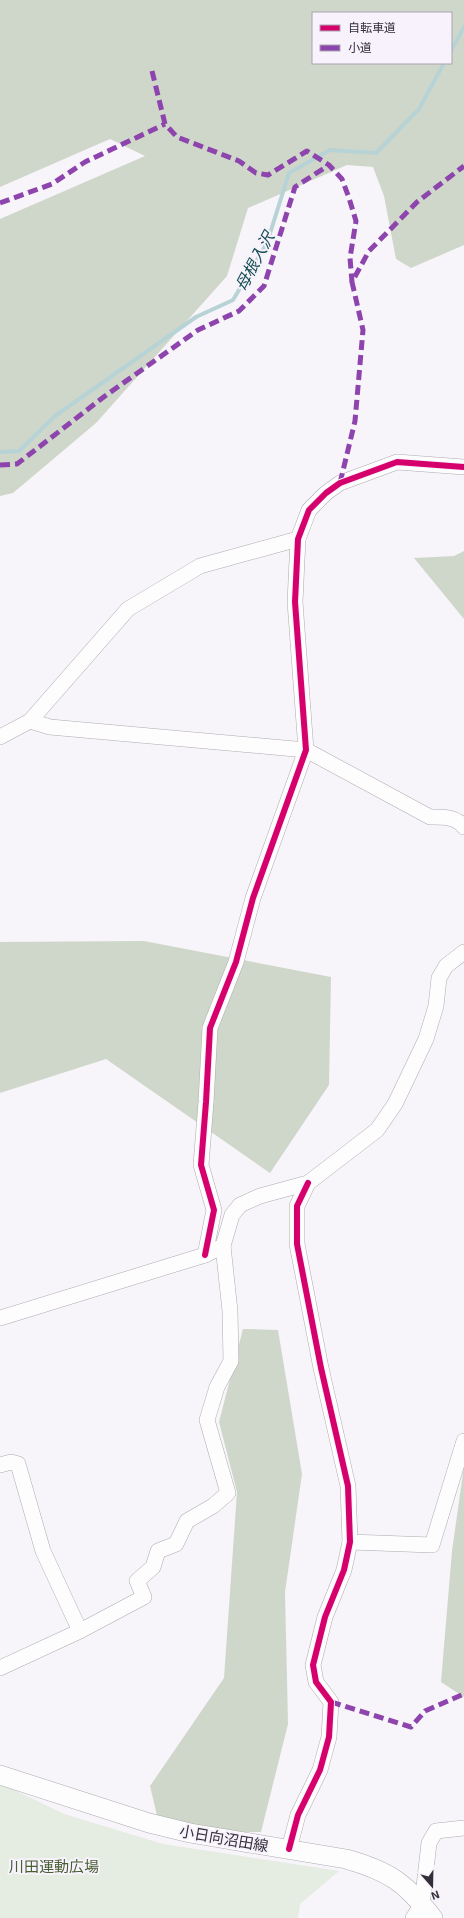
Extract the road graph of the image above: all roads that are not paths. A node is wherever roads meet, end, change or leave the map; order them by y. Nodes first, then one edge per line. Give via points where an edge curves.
1 (464, 467) edge
2 (298, 539) junction
3 (30, 720) junction
4 (0, 737) edge
5 (306, 750) junction
6 (464, 827) edge
7 (464, 952) edge
8 (308, 1183) junction
9 (223, 1246) junction
10 (206, 1255) junction
11 (0, 1318) edge
12 (464, 1441) edge
13 (0, 1465) edge
14 (350, 1542) junction
15 (80, 1631) junction
16 (0, 1668) edge
17 (0, 1775) edge
18 (464, 1828) edge
19 (289, 1849) junction
20 (423, 1913) edge

1 - 2 street via 397,462 340,483 309,510
2 - 3 street via 200,566 128,609
2 - 5 street via 295,602
3 - 4 street
3 - 5 street via 50,727
5 - 6 street via 430,817 446,817 461,822
5 - 10 street via 253,898 236,962 210,1028 200,1165 214,1210
7 - 8 street via 446,966 439,978 436,1006 426,1039 410,1075 387,1114 376,1130
8 - 9 street via 260,1196 240,1205 232,1215
8 - 14 street via 297,1206 297,1244 321,1368 348,1486
9 - 10 street
9 - 15 street via 230,1311 231,1361 217,1387 207,1420 228,1493 213,1506 187,1521 176,1544 158,1552 153,1567 138,1581 144,1597
10 - 11 street
12 - 14 street via 432,1545
13 - 15 street via 11,1462 18,1464 42,1551
14 - 19 street via 344,1570 324,1618 313,1665 316,1682 331,1702 329,1736 320,1770 298,1815
15 - 16 street
17 - 19 main road, 小日向沼田線 via 149,1824
18 - 20 street via 436,1831 429,1843
19 - 20 main road, 小日向沼田線 via 370,1865 389,1874 405,1886

